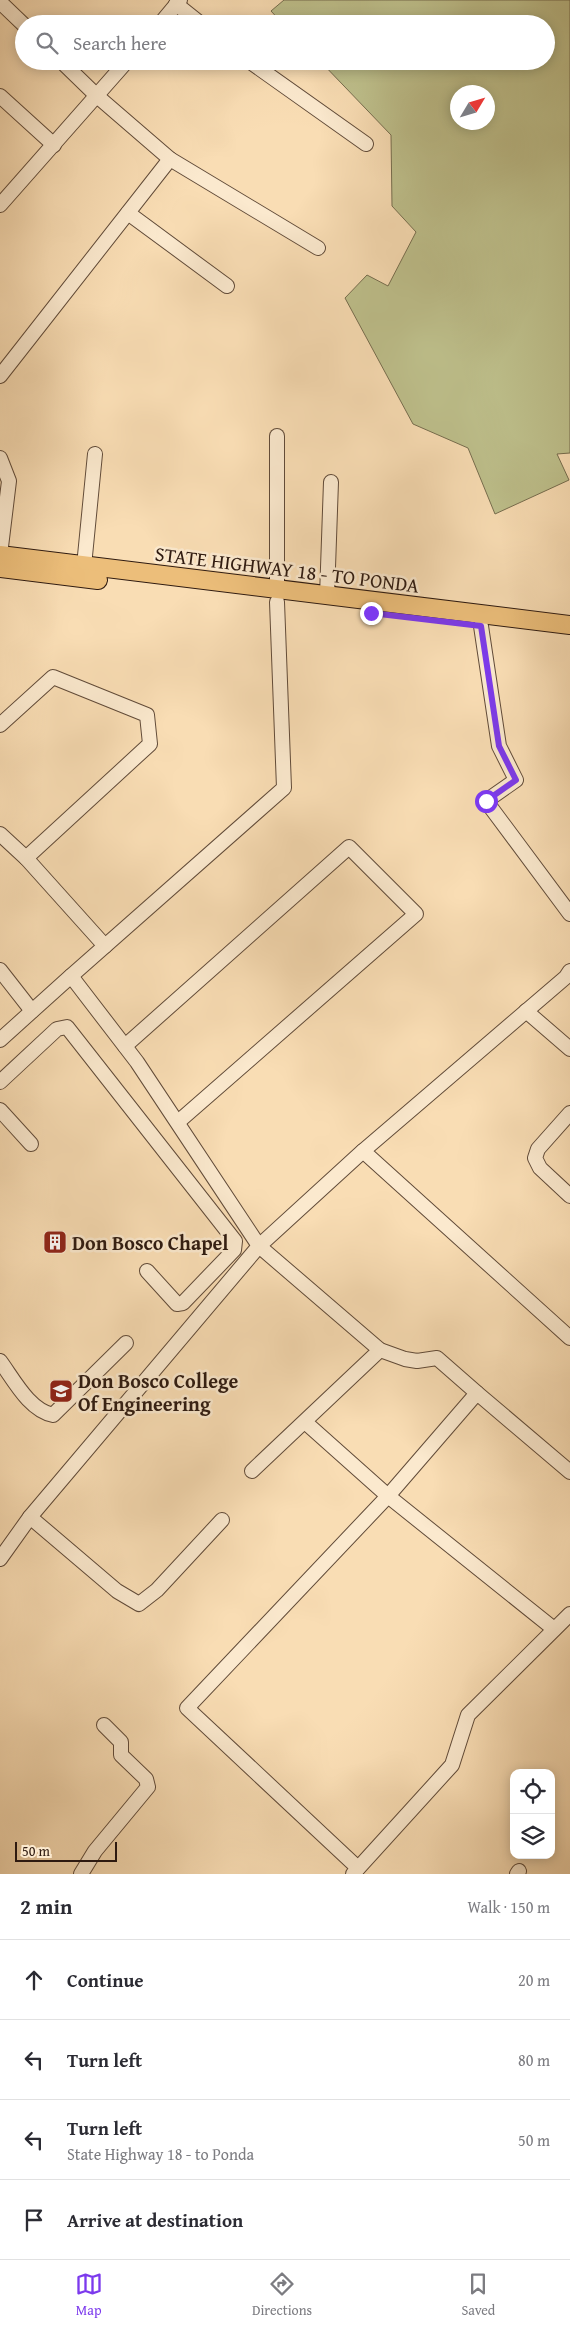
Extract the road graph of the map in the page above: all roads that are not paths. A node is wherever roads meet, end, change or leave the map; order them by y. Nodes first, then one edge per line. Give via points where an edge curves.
1 (0, 2) edge
2 (178, 2) edge
3 (167, 15) edge
4 (192, 15) edge
5 (15, 16) edge
6 (71, 70) edge
7 (119, 70) edge
8 (262, 70) edge
9 (0, 96) edge
10 (97, 96) junction
11 (366, 144) dead end
12 (54, 145) junction
13 (170, 159) junction
14 (0, 205) edge
15 (128, 213) junction
16 (318, 248) dead end
17 (227, 286) dead end
18 (0, 376) edge
19 (277, 436) dead end
20 (95, 454) dead end
21 (0, 458) edge
22 (331, 482) dead end
23 (0, 555) edge
24 (84, 566) junction
25 (0, 568) edge
26 (277, 596) junction
27 (327, 596) junction
28 (570, 625) edge
29 (481, 626) junction
30 (570, 637) edge
31 (0, 725) edge
32 (0, 834) edge
33 (26, 858) junction
34 (570, 914) edge
35 (105, 946) junction
36 (0, 970) edge
37 (570, 970) edge
38 (71, 976) junction
39 (32, 1011) junction
40 (526, 1011) junction
41 (0, 1040) edge
42 (125, 1046) junction
43 (570, 1049) edge
44 (0, 1082) edge
45 (0, 1110) edge
46 (570, 1113) edge
47 (178, 1122) junction
48 (30, 1144) dead end
49 (363, 1151) junction
50 (570, 1196) edge
51 (259, 1246) junction
52 (147, 1271) dead end
53 (570, 1338) edge
54 (126, 1343) dead end
55 (380, 1350) junction
56 (0, 1361) edge
57 (477, 1393) junction
58 (305, 1422) junction
59 (252, 1471) dead end
60 (570, 1472) edge
61 (388, 1496) junction
62 (30, 1516) junction
63 (222, 1520) dead end
64 (0, 1559) edge
65 (570, 1614) edge
66 (554, 1630) junction
67 (104, 1725) dead end
68 (355, 1871) edge
69 (82, 1874) edge

1 - 5 street
2 - 3 street
2 - 4 street
6 - 10 street
7 - 10 street
8 - 11 street
9 - 12 street
10 - 12 street
10 - 13 street
12 - 14 street
13 - 15 street
13 - 16 street
15 - 17 street
15 - 18 street
19 - 26 street
20 - 24 street
21 - 23 street via 10,481
22 - 27 street
23 - 24 main road, STATE HIGHWAY 18 - TO PONDA
24 - 26 main road, STATE HIGHWAY 18 - TO PONDA
25 - 26 main road, STATE HIGHWAY 18 - TO PONDA
26 - 27 main road, STATE HIGHWAY 18 - TO PONDA
26 - 29 main road, STATE HIGHWAY 18 - TO PONDA
26 - 35 street via 284,788
27 - 28 main road, STATE HIGHWAY 18 - TO PONDA
29 - 30 main road, STATE HIGHWAY 18 - TO PONDA
29 - 34 street via 499,746 516,780 486,801
31 - 33 street via 53,677 147,715 150,744
32 - 33 street
33 - 35 street
35 - 38 street
36 - 39 street
37 - 40 street
38 - 39 street
38 - 42 street
39 - 41 street
40 - 43 street
40 - 49 street
42 - 47 street
42 - 47 street via 349,847 416,914
44 - 52 street via 57,1029 67,1027 235,1242 234,1250 182,1303 177,1304
45 - 48 street
46 - 50 street via 538,1149 535,1158 540,1168
47 - 51 street
49 - 51 street
49 - 53 street
51 - 55 street
51 - 62 street
54 - 56 street via 53,1415 34,1406
55 - 57 street via 405,1359 437,1358
55 - 58 street
57 - 60 street
57 - 61 street
58 - 59 street
58 - 61 street
61 - 66 street
61 - 68 street via 187,1708
62 - 63 street via 117,1591 139,1604 157,1590
62 - 64 street
65 - 66 street
66 - 68 street via 468,1715 452,1765
67 - 69 street via 121,1742 121,1755 146,1778 148,1787 95,1851

